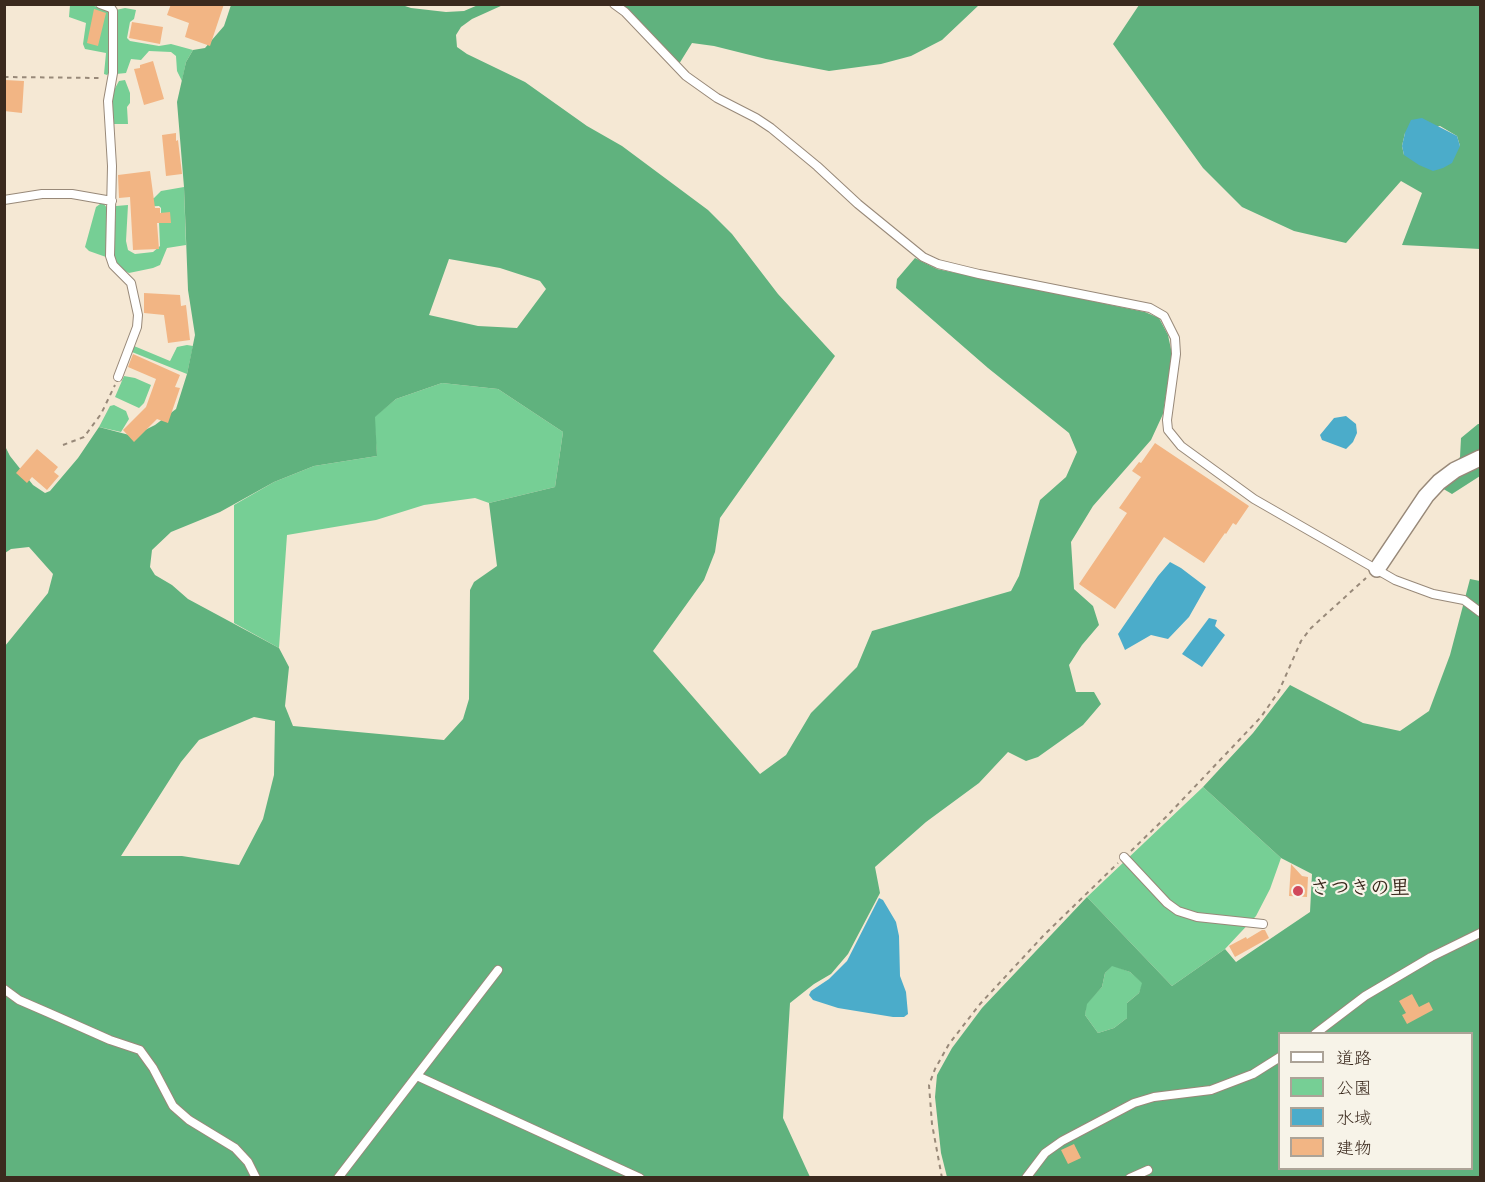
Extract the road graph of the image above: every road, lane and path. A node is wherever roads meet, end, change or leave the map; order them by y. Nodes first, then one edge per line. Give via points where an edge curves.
1 (100, 4) edge
2 (614, 4) edge
3 (4, 77) edge
4 (112, 78) junction
5 (4, 200) edge
6 (112, 201) junction
7 (118, 377) joint
8 (63, 445) dead end
9 (1480, 458) edge
10 (1377, 569) junction
11 (1480, 612) edge
12 (1124, 857) dead end
13 (1263, 924) dead end
14 (1480, 933) edge
15 (498, 970) dead end
16 (4, 989) edge
17 (1318, 1032) edge
18 (1278, 1058) edge
19 (417, 1076) junction
20 (1148, 1170) dead end
21 (256, 1178) edge
22 (338, 1178) edge
23 (640, 1178) edge
24 (1026, 1178) edge
25 (1130, 1178) edge

1 - 4 lane via 114,11
2 - 10 lane via 686,76 771,128 923,257 979,274 1150,309 1164,316 1175,338 1176,354 1168,430 1181,446 1254,499
3 - 4 path
4 - 6 lane via 108,101
5 - 6 lane via 72,194
6 - 7 lane via 110,261 131,283 138,315
7 - 8 path via 101,414 84,437
9 - 10 street via 1455,470 1426,496
10 - 11 lane via 1433,594 1464,600
12 - 13 lane via 1178,911 1197,917
14 - 17 lane via 1365,996
15 - 19 lane
16 - 21 lane via 19,1000 140,1050 174,1106 189,1120 235,1148
18 - 24 lane via 1253,1074 1211,1090 1134,1103 1062,1141 1045,1153
19 - 22 lane
19 - 23 lane
20 - 25 lane

